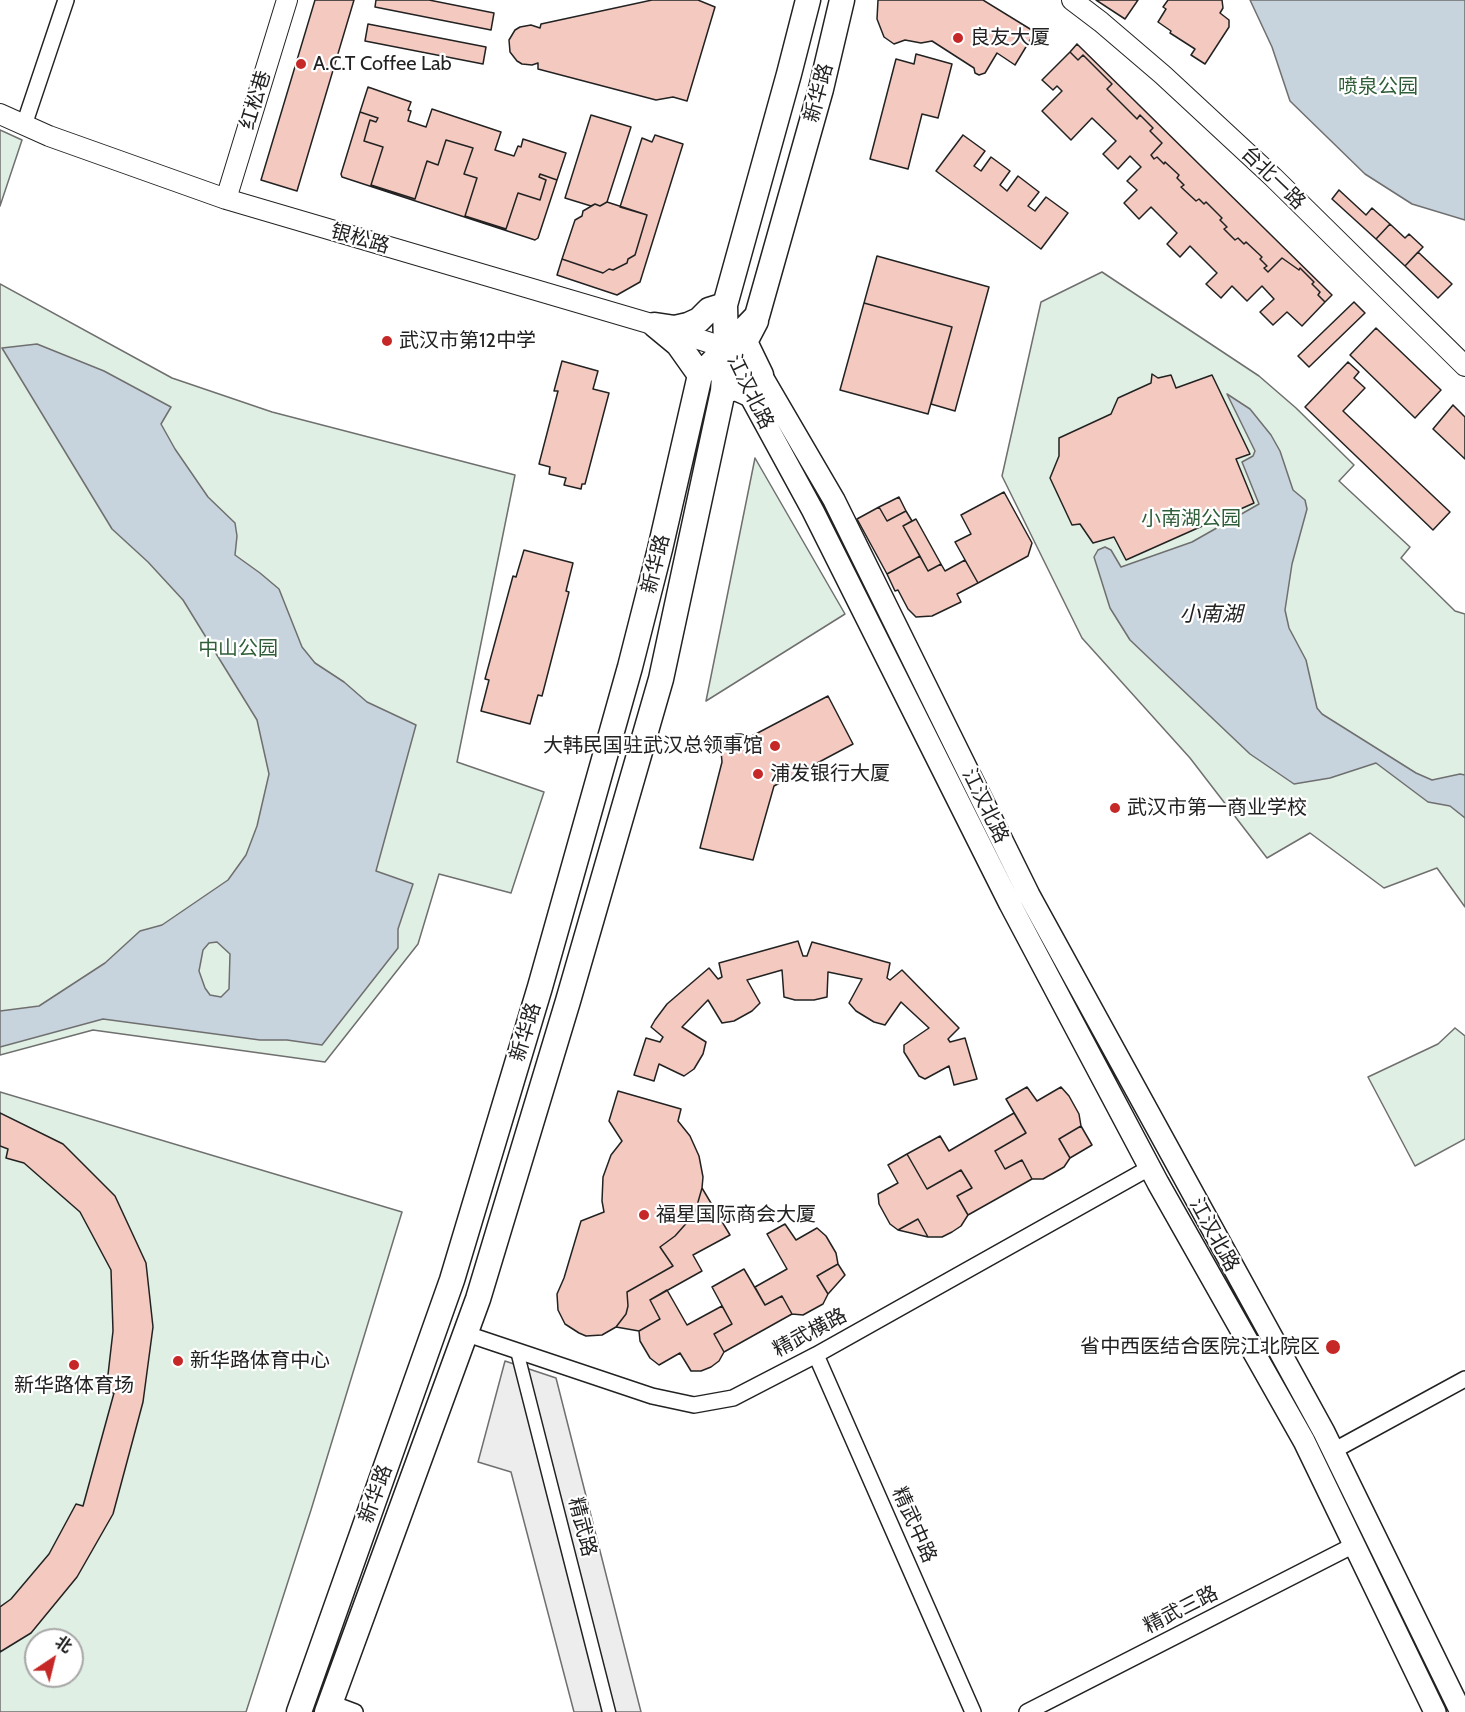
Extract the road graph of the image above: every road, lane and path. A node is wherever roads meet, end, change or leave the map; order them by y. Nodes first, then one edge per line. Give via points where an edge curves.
1 (66, 0) edge
2 (286, 0) edge
3 (808, 0) edge
4 (842, 0) edge
5 (1072, 0) edge
6 (0, 114) edge
7 (24, 125) junction
8 (226, 199) junction
9 (725, 305) junction
10 (757, 316) junction
11 (655, 325) junction
12 (726, 348) junction
13 (1465, 366) edge
14 (700, 375) junction
15 (754, 384) junction
16 (723, 391) junction
17 (1151, 1167) junction
18 (464, 1333) junction
19 (517, 1351) junction
20 (816, 1355) junction
21 (1465, 1379) edge
22 (1333, 1451) junction
23 (1354, 1545) junction
24 (1460, 1698) edge
25 (329, 1707) edge
26 (299, 1712) edge
27 (355, 1712) edge
28 (609, 1712) edge
29 (973, 1712) edge
30 (1027, 1712) edge
31 (1435, 1712) edge

1 - 7 street
2 - 8 street, 红松巷
3 - 9 main road, 新华路
4 - 10 main road, 新华路
5 - 13 street, 台北一路 via 1163,75 1273,177
6 - 7 street, 银松路
7 - 8 street, 银松路
8 - 11 street, 银松路
9 - 11 main road via 709,310 688,325
9 - 12 main road, 新华路
10 - 12 main road, 新华路
10 - 15 main road via 746,342
11 - 12 street, 银松路
11 - 14 main road via 678,344
12 - 14 main road, 新华路
12 - 15 main road, 江汉北路
12 - 16 main road, 新华路
14 - 26 main road, 新华路 via 630,667 540,987 452,1280
15 - 16 main road
15 - 17 main road, 江汉北路 via 813,511 1010,904
15 - 22 main road, 江汉北路 via 834,500 1029,895
16 - 18 main road, 新华路 via 661,679 565,1011 478,1299
17 - 20 street, 精武横路
17 - 23 main road, 江汉北路 via 1304,1441
18 - 19 street, 精武横路
18 - 25 main road, 新华路
19 - 20 street, 精武横路 via 652,1396 694,1405 733,1398
19 - 28 street, 精武路
20 - 29 street, 精武中路
21 - 22 street
22 - 24 main road, 江汉北路
23 - 30 street, 精武三路
23 - 31 main road, 江汉北路
25 - 27 street

